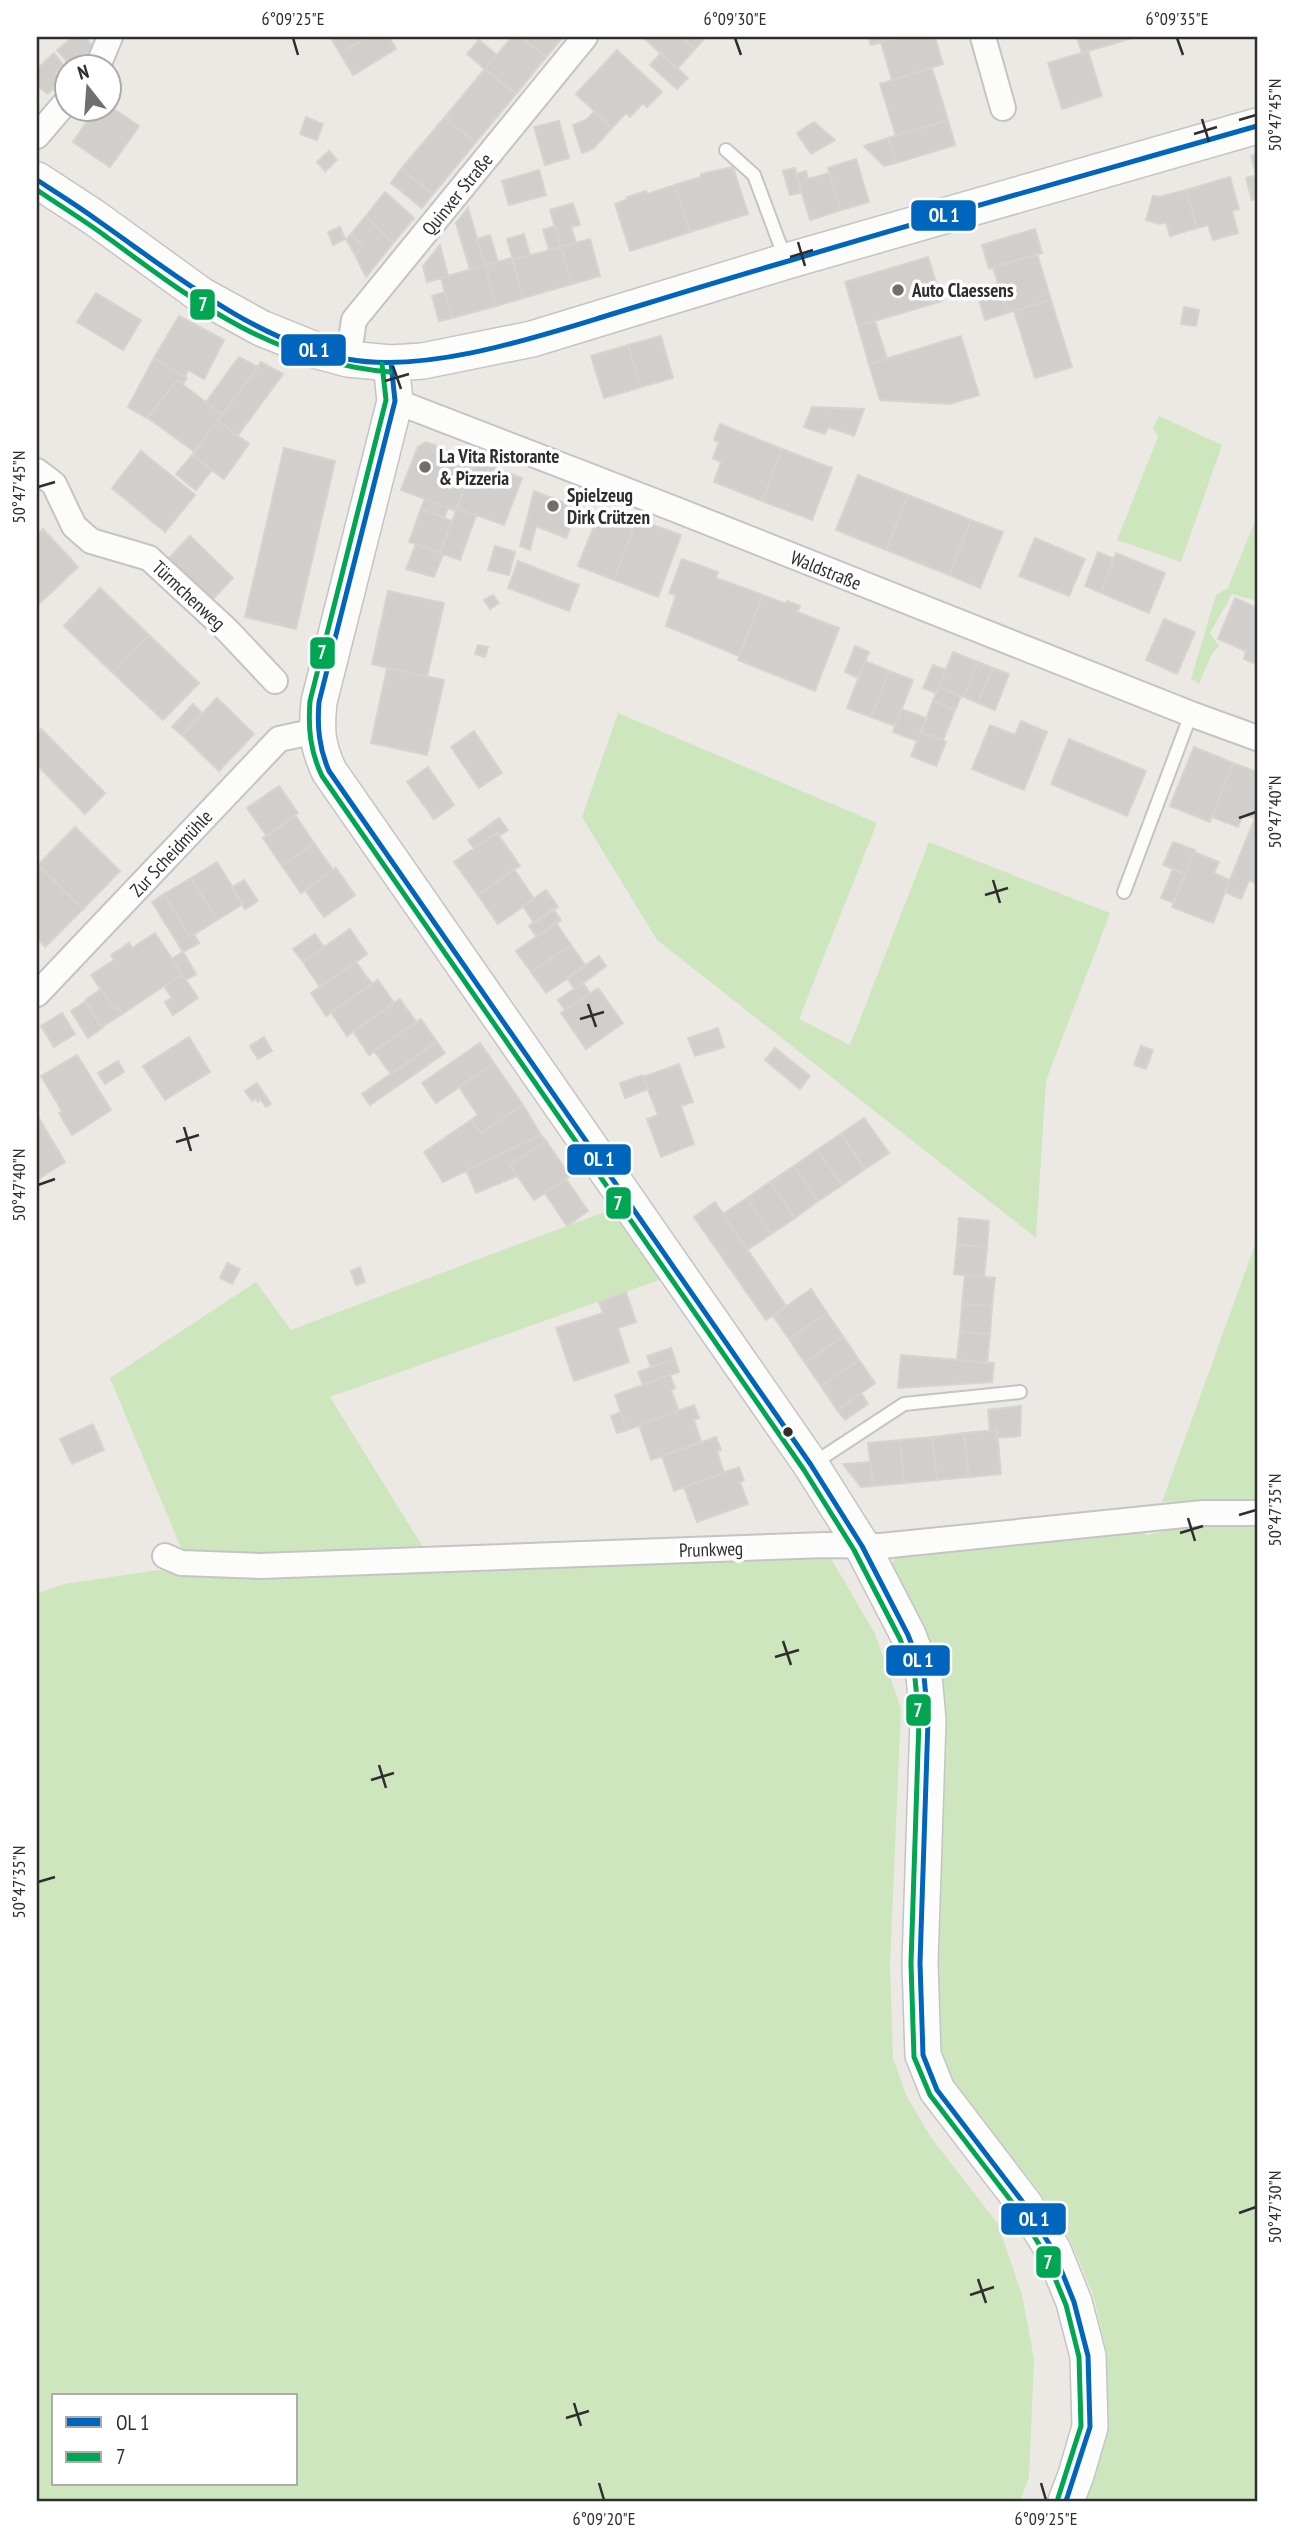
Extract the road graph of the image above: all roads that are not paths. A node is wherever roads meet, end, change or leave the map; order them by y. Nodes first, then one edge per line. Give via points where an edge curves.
1 (585, 37) edge
2 (983, 37) edge
3 (1003, 108) dead end
4 (52, 118) edge
5 (1257, 126) edge
6 (37, 136) edge
7 (726, 150) dead end
8 (37, 180) edge
9 (787, 261) junction
10 (348, 359) junction
11 (391, 363) junction
12 (395, 401) junction
13 (37, 471) edge
14 (275, 681) dead end
15 (1191, 714) junction
16 (316, 731) junction
17 (1257, 738) edge
18 (1124, 892) dead end
19 (37, 994) edge
20 (1020, 1392) dead end
21 (811, 1465) junction
22 (1257, 1513) edge
23 (862, 1546) junction
24 (166, 1556) dead end
25 (1066, 2501) edge

1 - 10 street, Quinxer Straße via 354,320
2 - 3 street
4 - 6 street
5 - 9 street
7 - 9 lane via 754,175
8 - 10 street via 201,295 261,328
9 - 11 street via 532,340
10 - 11 street
11 - 12 street
12 - 15 street, Waldstraße
12 - 16 street via 319,702
13 - 14 street, Türmchenweg via 54,484 74,526 91,541 149,558
15 - 17 street, Waldstraße
15 - 18 lane
16 - 19 street, Zur Scheidmühle via 279,738
16 - 21 street via 329,771
20 - 21 lane via 904,1404
21 - 23 street
22 - 23 street, Prunkweg via 1203,1513
23 - 24 street, Prunkweg via 260,1566 181,1563
23 - 25 street via 908,1634 924,1676 928,1720 920,1963 923,2055 937,2090 1025,2205 1053,2250 1074,2302 1088,2356 1090,2427

